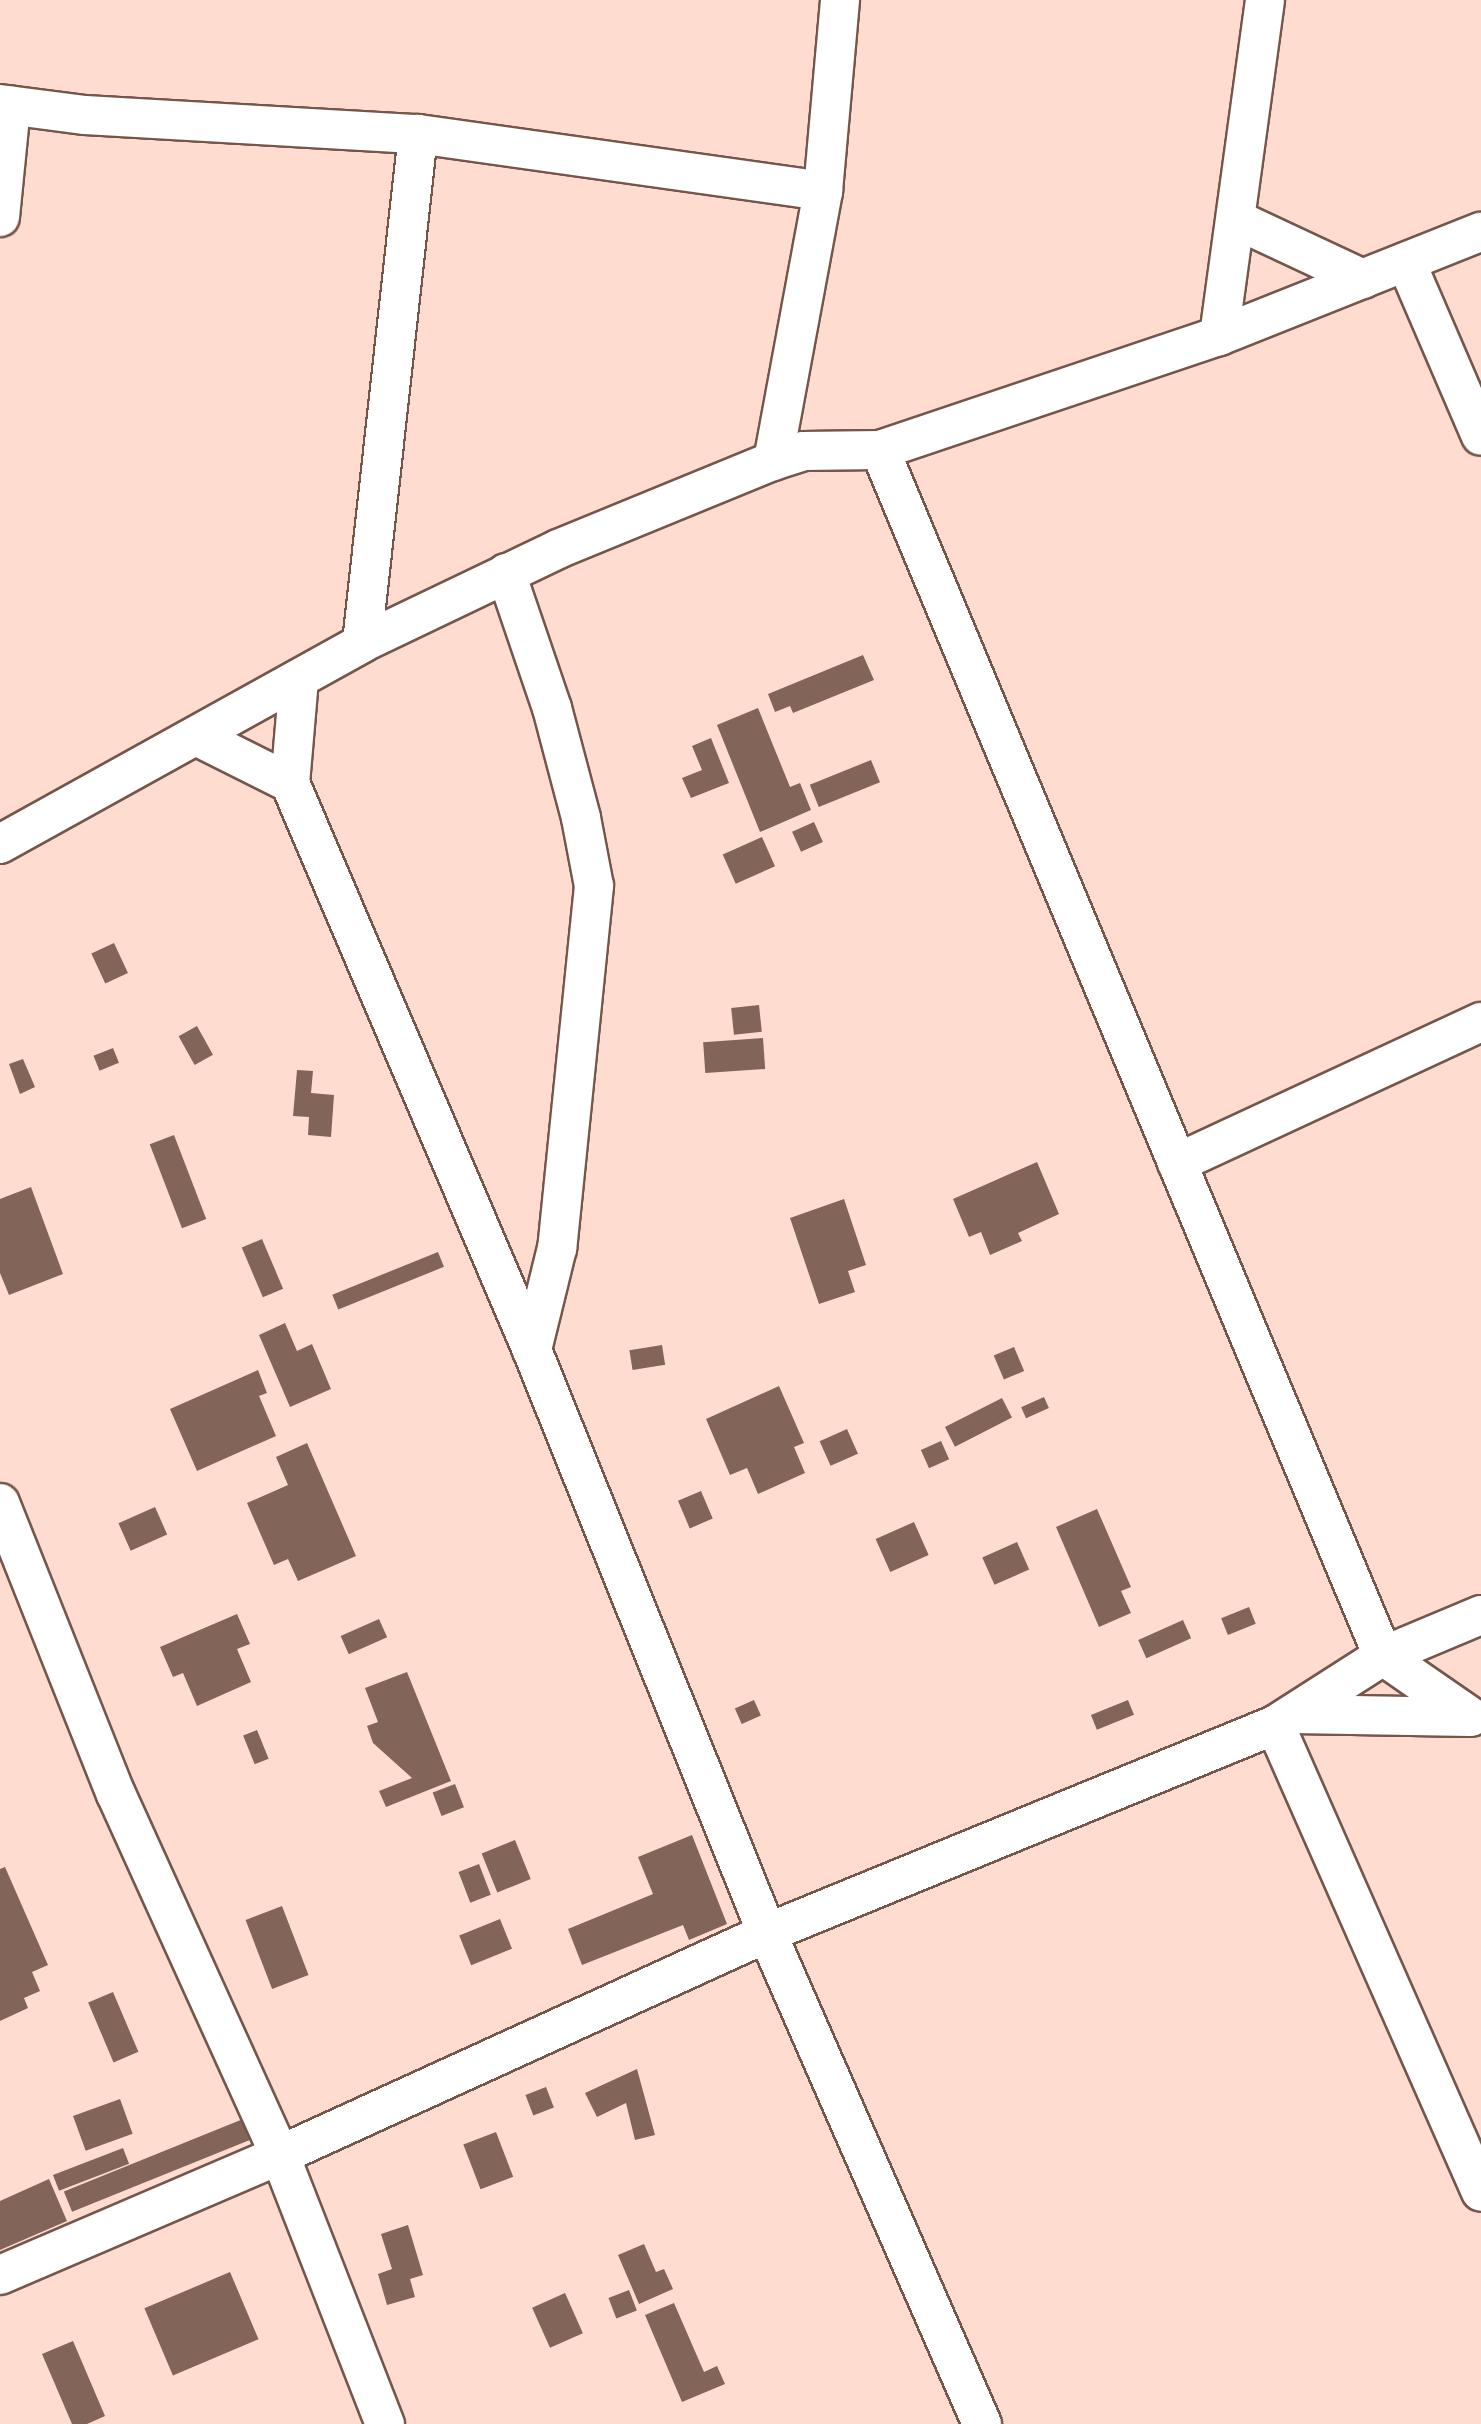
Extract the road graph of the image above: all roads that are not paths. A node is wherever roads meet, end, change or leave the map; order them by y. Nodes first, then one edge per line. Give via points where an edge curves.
1 (840, 0) edge
2 (1265, 0) edge
3 (5, 105) edge
4 (418, 134) junction
5 (823, 192) junction
6 (0, 217) edge
7 (1237, 220) junction
8 (1481, 232) edge
9 (1406, 262) junction
10 (1364, 279) junction
11 (1219, 336) junction
12 (1481, 436) edge
13 (880, 450) junction
14 (774, 460) junction
15 (506, 573) junction
16 (362, 643) junction
17 (299, 679) junction
18 (196, 736) junction
19 (290, 783) junction
20 (0, 844) edge
21 (1481, 1022) edge
22 (1177, 1162) junction
23 (532, 1350) junction
24 (0, 1503) edge
25 (1481, 1614) edge
26 (1383, 1656) junction
27 (1476, 1717) edge
28 (1284, 1719) junction
29 (767, 1933) junction
30 (280, 2155) junction
31 (1481, 2192) edge
32 (0, 2276) edge
33 (385, 2424) edge
34 (982, 2424) edge

1 - 5 street
2 - 7 street
3 - 4 street
3 - 6 street
4 - 5 street
4 - 16 street
5 - 14 street
7 - 10 street
7 - 11 street
8 - 9 street
9 - 10 street
9 - 12 street
10 - 11 street
11 - 13 street
13 - 14 street via 803,451
13 - 22 street
14 - 15 street
15 - 16 street
15 - 23 street via 552,708 594,886 557,1248
16 - 17 street
17 - 18 street
17 - 19 street
18 - 19 street
18 - 20 street
19 - 23 street
21 - 22 street
22 - 26 street
23 - 29 street
24 - 30 street via 116,1794
25 - 26 street
26 - 27 street
26 - 28 street
27 - 28 street
28 - 29 street
28 - 31 street
29 - 30 street
29 - 34 street
30 - 32 street
30 - 33 street

